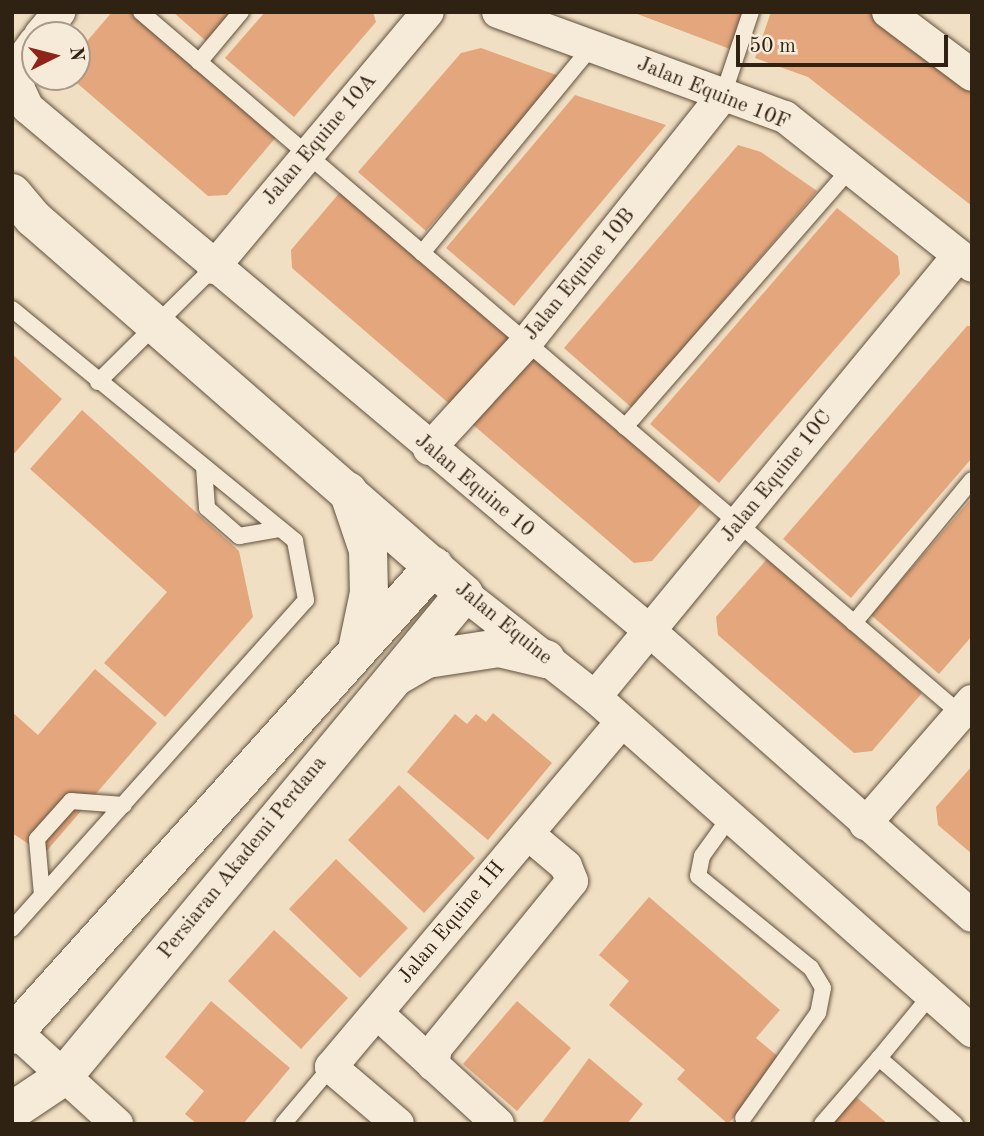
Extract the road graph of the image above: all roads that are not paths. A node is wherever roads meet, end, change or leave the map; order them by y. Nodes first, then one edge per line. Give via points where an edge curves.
1 (141, 12) edge
2 (242, 12) edge
3 (428, 12) edge
4 (498, 12) edge
5 (751, 12) edge
6 (888, 12) edge
7 (591, 47) junction
8 (199, 62) junction
9 (21, 68) edge
10 (972, 75) edge
11 (723, 95) junction
12 (307, 155) junction
13 (850, 169) junction
14 (19, 206) edge
15 (422, 253) junction
16 (965, 261) edge
17 (213, 268) junction
18 (12, 309) edge
19 (157, 323) junction
20 (526, 343) junction
21 (98, 382) junction
22 (625, 427) junction
23 (429, 449) junction
24 (204, 467) junction
25 (972, 480) edge
26 (347, 487) junction
27 (738, 524) junction
28 (280, 529) junction
29 (434, 566) junction
30 (464, 594) junction
31 (853, 622) junction
32 (650, 631) junction
33 (357, 653) junction
34 (546, 659) junction
35 (390, 680) junction
36 (595, 697) junction
37 (968, 713) edge
38 (622, 722) junction
39 (124, 805) junction
40 (730, 817) junction
41 (865, 824) junction
42 (528, 834) junction
43 (43, 895) junction
44 (972, 916) edge
45 (12, 929) edge
46 (931, 995) junction
47 (377, 1013) junction
48 (972, 1031) edge
49 (13, 1032) edge
50 (879, 1058) junction
51 (433, 1065) junction
52 (331, 1066) junction
53 (63, 1077) junction
54 (12, 1111) edge
55 (743, 1118) dead end
56 (117, 1124) edge
57 (283, 1124) edge
58 (398, 1124) edge
59 (498, 1124) edge
60 (822, 1124) edge
61 (955, 1124) edge

1 - 8 lane
2 - 8 lane
3 - 12 street, Jalan Equine 10A
4 - 7 street, Jalan Equine 10F
5 - 11 lane
6 - 10 street
7 - 11 street, Jalan Equine 10F
7 - 15 lane
8 - 12 lane
9 - 17 street, Jalan Equine 10 via 18,87 28,108
11 - 13 street, Jalan Equine 10F via 785,117
11 - 20 street, Jalan Equine 10B
12 - 15 lane
12 - 17 street, Jalan Equine 10A
13 - 16 street, Jalan Equine 10F
13 - 22 lane
14 - 19 street, Jalan Equine
15 - 20 lane
16 - 27 street, Jalan Equine 10C
17 - 19 lane
17 - 23 street, Jalan Equine 10
18 - 21 lane
19 - 21 lane
19 - 26 street, Jalan Equine
20 - 22 lane
20 - 23 street, Jalan Equine 10B
21 - 24 lane
22 - 27 lane
23 - 32 street, Jalan Equine 10
24 - 28 lane
24 - 28 lane via 206,508 239,536
25 - 31 lane
26 - 29 street, Jalan Equine
26 - 33 street via 368,550 369,593
27 - 31 lane
27 - 32 street, Jalan Equine 10C
28 - 39 lane via 295,541 306,600
29 - 30 street, Jalan Equine
29 - 33 street, Persiaran Akademi Perdana
30 - 34 street, Jalan Equine
30 - 35 street, Persiaran Akademi Perdana
31 - 37 lane
32 - 36 street, Jalan Equine 10C
32 - 41 street, Jalan Equine 10
33 - 49 street, Persiaran Akademi Perdana
34 - 35 street via 499,648 465,652 427,659
34 - 36 street, Jalan Equine
35 - 53 street, Persiaran Akademi Perdana
36 - 38 street, Jalan Equine
37 - 41 street
38 - 40 street, Jalan Equine
38 - 42 street, Jalan Equine 1H
39 - 43 lane
39 - 43 lane via 71,801 37,839
40 - 46 street, Jalan Equine
40 - 55 lane via 702,856 698,876 811,968 823,988 818,1013
41 - 44 street, Jalan Equine 10
42 - 47 street, Jalan Equine 1H
42 - 51 street via 566,866 572,881 436,1048
43 - 45 lane
46 - 48 street, Jalan Equine
46 - 50 lane
47 - 51 street
47 - 52 street, Jalan Equine 1H
49 - 53 street
50 - 60 lane
50 - 61 lane
51 - 59 street
52 - 57 lane, Jalan Equine 1H
52 - 58 street
53 - 54 street, Persiaran Akademi Perdana
53 - 56 street

